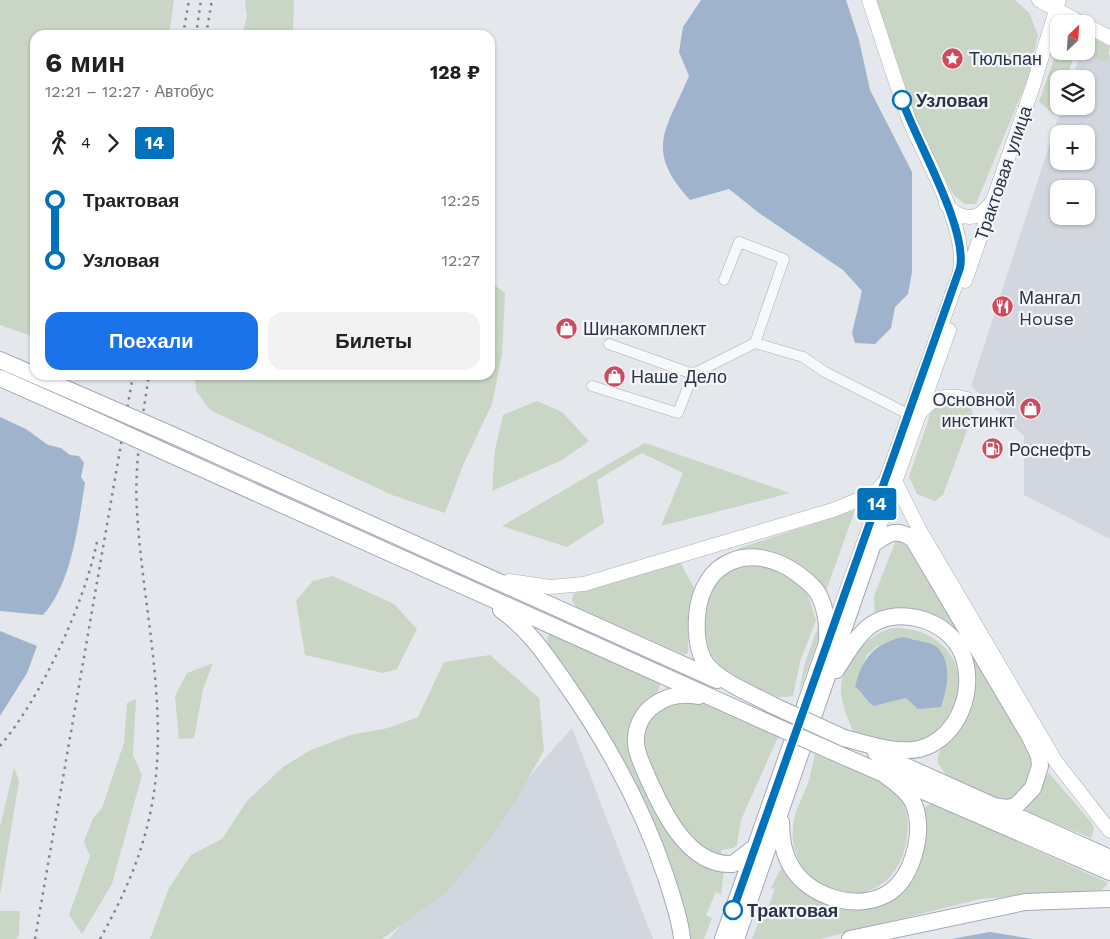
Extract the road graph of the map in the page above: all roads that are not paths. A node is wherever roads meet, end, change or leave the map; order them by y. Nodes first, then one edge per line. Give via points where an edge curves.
1 (869, 0) edge
2 (1039, 0) edge
3 (1058, 4) edge
4 (1072, 15) edge
5 (1095, 30) edge
6 (1110, 38) edge
7 (993, 200) junction
8 (946, 204) junction
9 (724, 280) dead end
10 (755, 343) junction
11 (609, 344) dead end
12 (0, 360) edge
13 (30, 373) edge
14 (693, 374) junction
15 (0, 378) edge
16 (46, 380) edge
17 (592, 386) dead end
18 (967, 399) dead end
19 (913, 416) junction
20 (889, 482) junction
21 (873, 544) junction
22 (453, 560) junction
23 (445, 579) junction
24 (828, 643) junction
25 (823, 691) junction
26 (772, 705) junction
27 (766, 722) junction
28 (844, 738) junction
29 (884, 774) junction
30 (993, 806) junction
31 (781, 813) junction
32 (1110, 831) edge
33 (756, 846) junction
34 (1110, 858) edge
35 (1110, 872) edge
36 (1110, 899) edge
37 (682, 939) edge
38 (723, 939) edge
39 (736, 939) edge
40 (850, 939) edge

1 - 8 main road, Трактовая улица via 909,118
2 - 3 main road
3 - 4 main road
3 - 7 main road, Трактовая улица
5 - 6 main road
7 - 8 main road via 974,217 959,213
7 - 19 main road, Трактовая улица
8 - 19 main road, Трактовая улица via 961,249 959,275
9 - 10 street via 739,242 784,259
10 - 14 street
10 - 19 street via 802,357
11 - 14 street
12 - 13 main road, bridge
14 - 17 street via 678,413
15 - 23 main road, bridge
16 - 22 main road, bridge
18 - 19 main road via 943,396
19 - 20 main road, Трактовая улица
20 - 21 main road, Трактовая улица
20 - 22 main road via 875,493 834,510 578,585 523,585
20 - 24 main road, Трактовая улица
20 - 32 main road via 1056,762
21 - 25 main road, Трактовая улица
21 - 30 main road via 896,531 913,539 1036,748 1040,766 1030,792 1012,807
22 - 26 main road
23 - 27 main road
23 - 37 main road via 497,607 522,627 588,716 650,833 674,900
24 - 26 main road via 826,610 818,593 794,571 770,559 754,557 731,560 715,572 698,606 697,629 702,656 715,673
24 - 33 main road, Трактовая улица
25 - 28 main road via 865,631 878,621 894,616 912,617 933,624 950,636 962,652 968,677 966,696 960,714 943,736 925,747 906,750
25 - 31 main road, Трактовая улица
26 - 28 main road, bridge
27 - 29 main road, bridge
27 - 33 main road via 700,696 681,695 666,698 650,707 636,735 637,751 659,802 675,828 693,848 707,858 728,864 743,858
28 - 30 main road
29 - 31 main road via 912,801 917,835 914,856 906,872 895,888 877,898 855,901 830,897 804,882 786,857
29 - 35 main road
30 - 34 main road
31 - 39 main road, Трактовая улица
33 - 38 main road, Трактовая улица
36 - 40 main road via 1025,902

